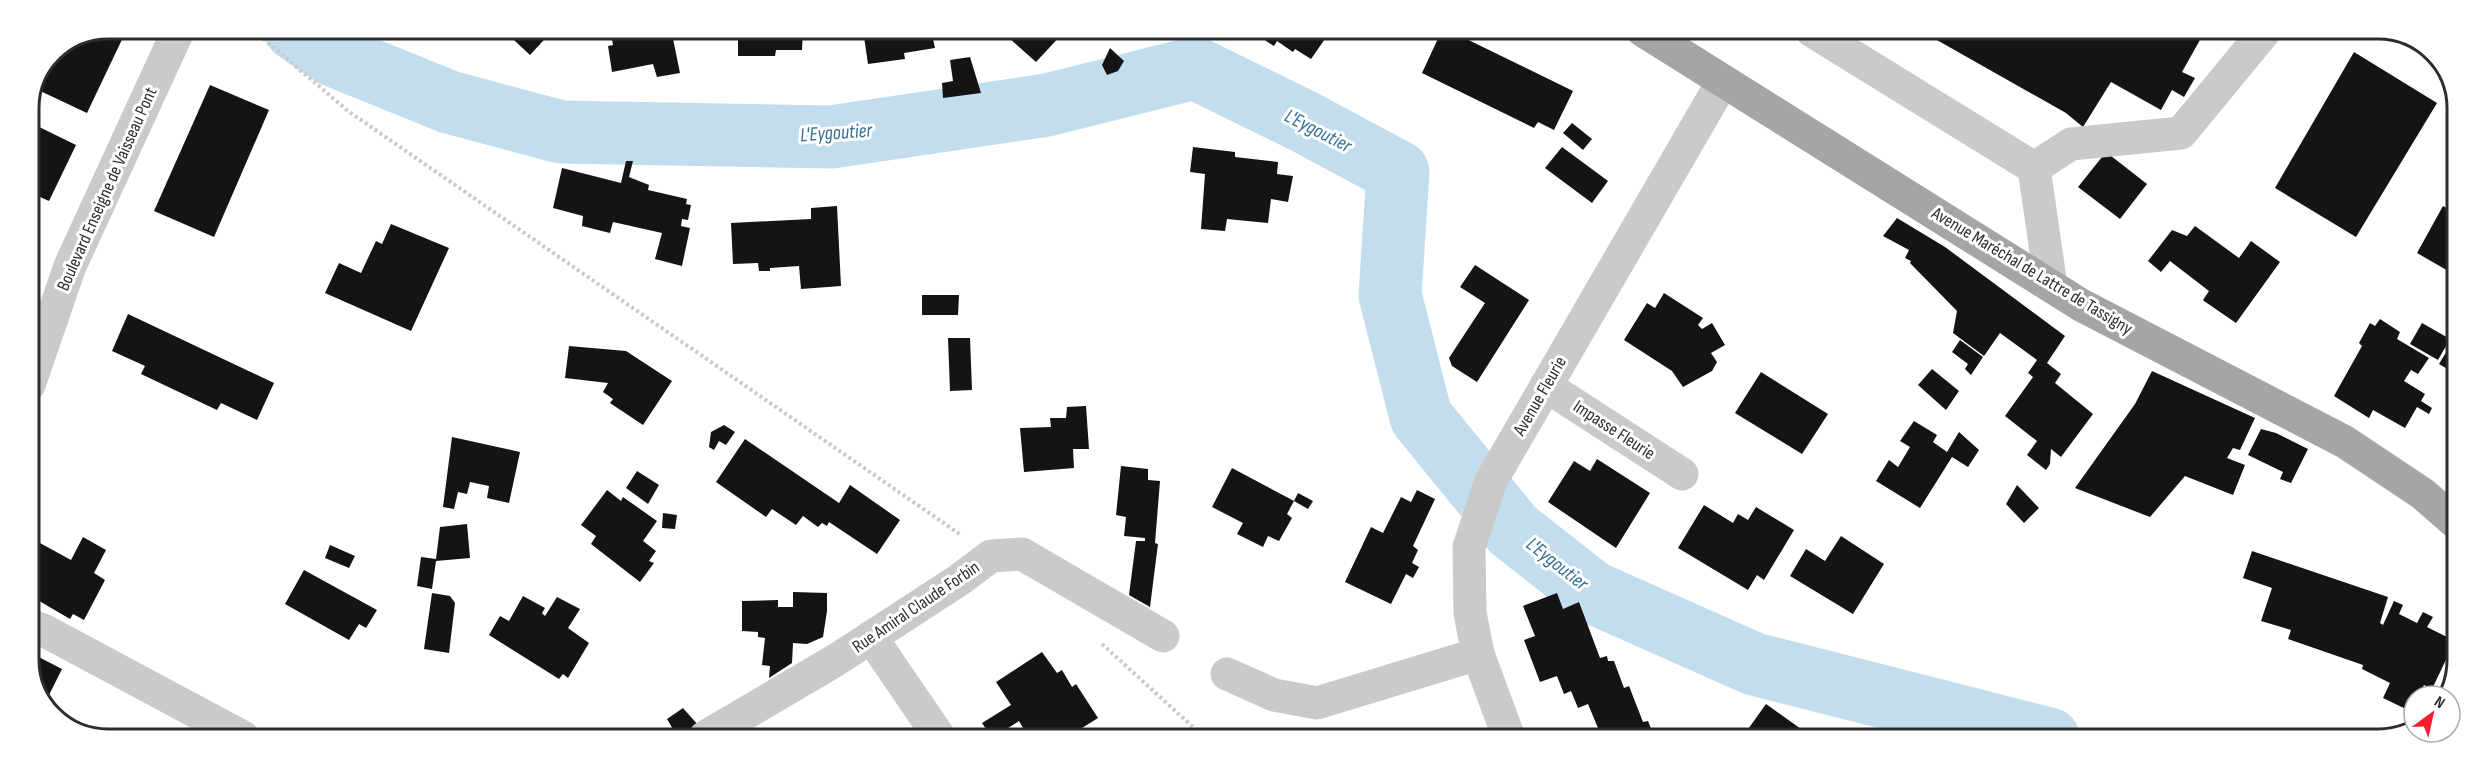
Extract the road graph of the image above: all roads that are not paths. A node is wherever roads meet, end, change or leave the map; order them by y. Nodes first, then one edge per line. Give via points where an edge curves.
1 (174, 39) edge
2 (1663, 39) edge
3 (1825, 39) edge
4 (2258, 39) edge
5 (1723, 81) junction
6 (2034, 168) junction
7 (2050, 286) junction
8 (39, 356) edge
9 (1546, 386) junction
10 (1682, 474) dead end
11 (2447, 515) edge
12 (39, 629) edge
13 (1163, 636) dead end
14 (870, 637) junction
15 (1478, 654) junction
16 (1227, 674) dead end
17 (228, 729) edge
18 (718, 729) edge
19 (934, 729) edge
20 (1506, 729) edge

1 - 8 street, Boulevard Enseigne de Vaisseau Pont via 70,266
2 - 5 main road, Avenue Maréchal de Lattre de Tassigny
3 - 6 street
4 - 6 street via 2181,133 2071,144
5 - 7 main road, Avenue Maréchal de Lattre de Tassigny
5 - 9 street, Avenue Fleurie
6 - 7 street
7 - 11 main road, Avenue Maréchal de Lattre de Tassigny via 2345,442 2423,494
9 - 10 street, Impasse Fleurie
9 - 15 street, Avenue Fleurie via 1491,481 1469,547 1470,613
12 - 17 street
13 - 14 street, Rue Amiral Claude Forbin via 1022,554 991,556
14 - 18 street, Rue Amiral Claude Forbin
14 - 19 street
15 - 16 street via 1317,703 1274,695
15 - 20 street, Avenue Fleurie

